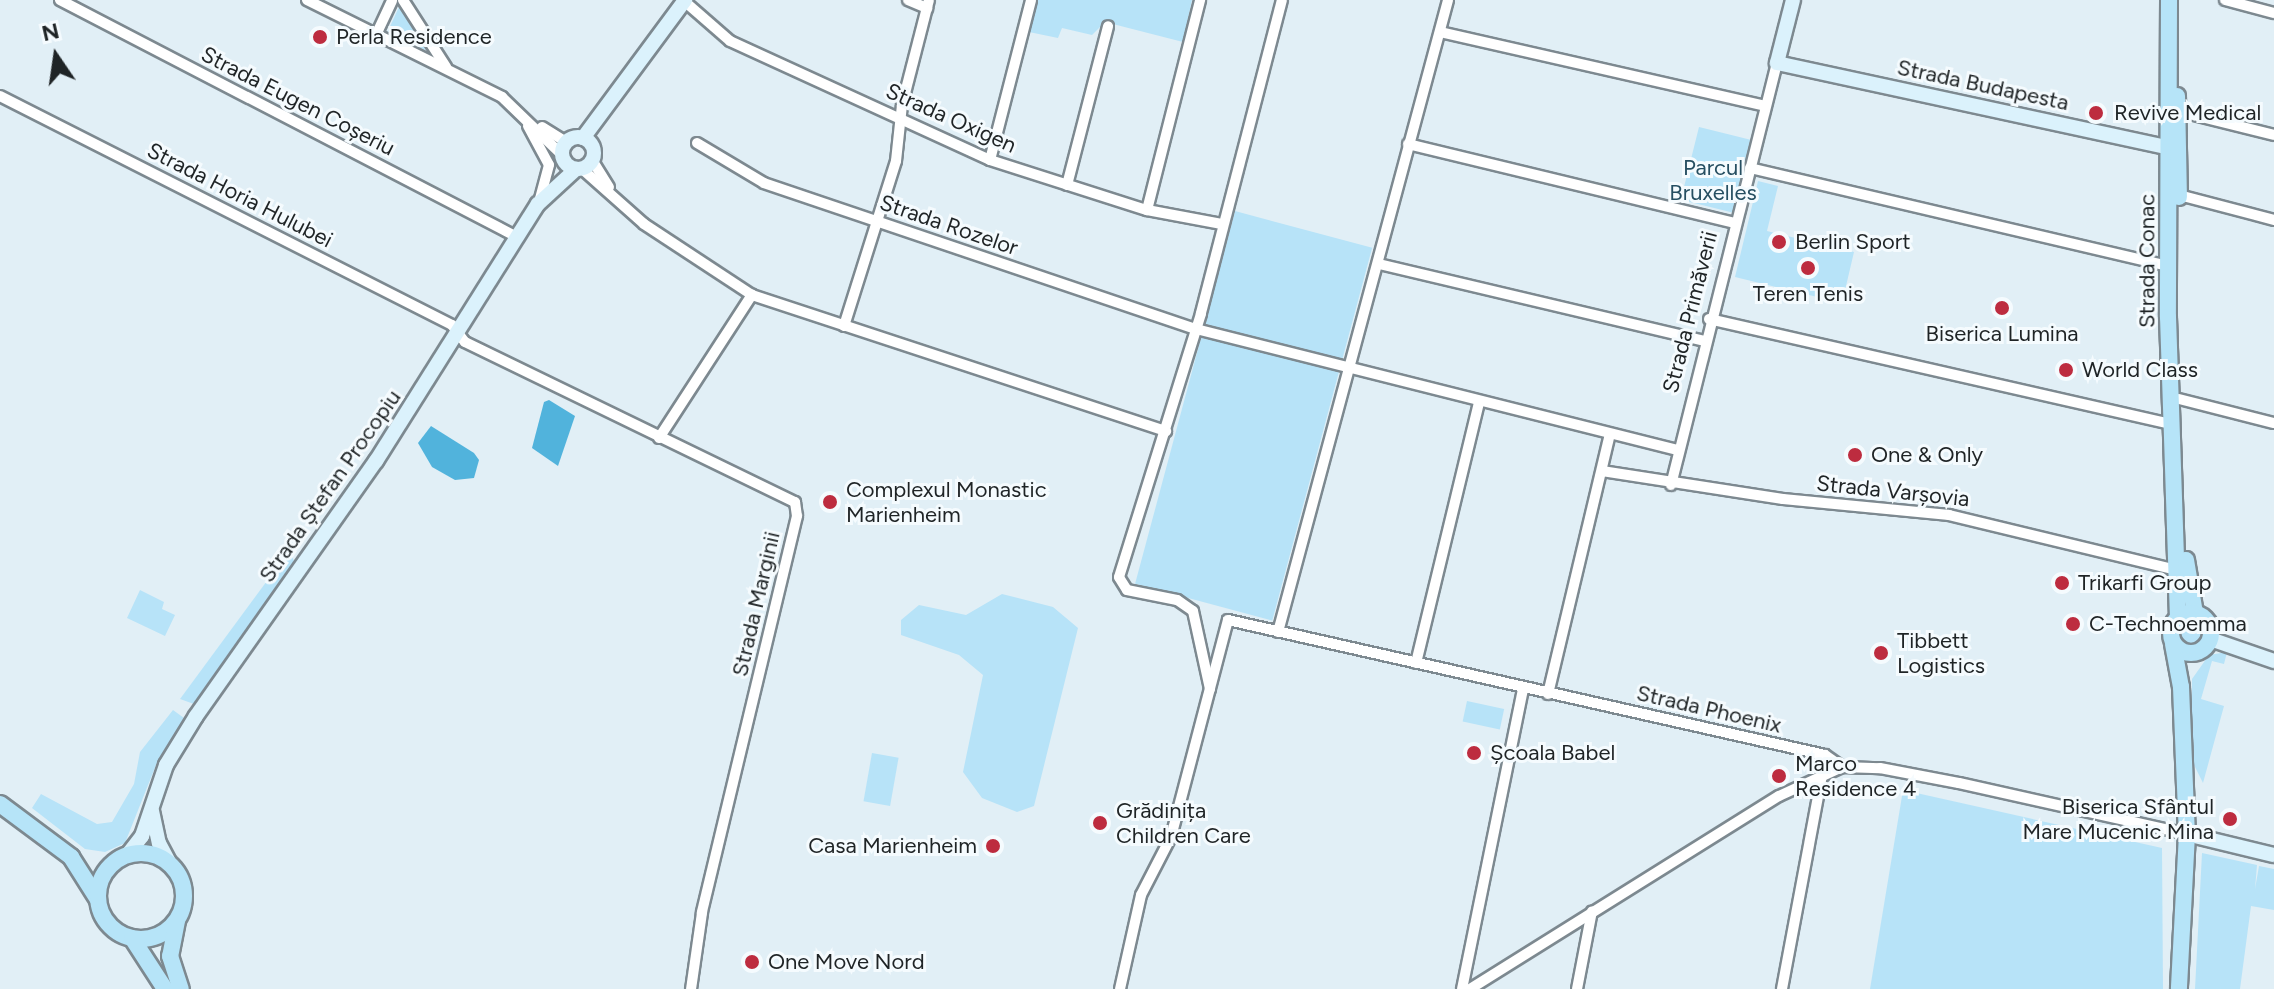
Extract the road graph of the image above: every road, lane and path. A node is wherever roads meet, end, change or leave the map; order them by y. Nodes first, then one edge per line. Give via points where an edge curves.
1 (60, 0) edge
2 (307, 0) edge
3 (392, 0) edge
4 (403, 0) edge
5 (684, 0) edge
6 (908, 0) edge
7 (1031, 0) edge
8 (1200, 0) edge
9 (1282, 0) edge
10 (1448, 0) edge
11 (1793, 0) edge
12 (2169, 0) edge
13 (2178, 0) edge
14 (2225, 0) edge
15 (928, 4) edge
16 (2274, 13) edge
17 (1108, 26) dead end
18 (1440, 32) junction
19 (376, 35) junction
20 (1777, 63) junction
21 (446, 67) junction
22 (0, 96) edge
23 (1765, 106) junction
24 (518, 109) junction
25 (2178, 111) junction
26 (901, 117) junction
27 (2274, 135) edge
28 (697, 143) dead end
29 (1408, 144) junction
30 (2175, 148) junction
31 (577, 154) junction
32 (990, 160) junction
33 (1750, 168) junction
34 (1067, 185) junction
35 (612, 192) junction
36 (2179, 195) junction
37 (538, 204) junction
38 (1147, 210) junction
39 (2274, 220) edge
40 (879, 223) junction
41 (1735, 223) junction
42 (1222, 224) junction
43 (517, 237) junction
44 (1379, 264) junction
45 (2169, 266) junction
46 (752, 295) junction
47 (1709, 319) junction
48 (844, 326) junction
49 (1196, 329) junction
50 (459, 333) junction
51 (1704, 341) junction
52 (1347, 370) junction
53 (2179, 399) junction
54 (1479, 402) junction
55 (2274, 423) edge
56 (2170, 424) junction
57 (1166, 431) junction
58 (1610, 434) junction
59 (659, 438) junction
60 (1679, 450) junction
61 (1602, 471) junction
62 (1671, 485) junction
63 (2176, 570) junction
64 (2195, 613) junction
65 (2178, 618) junction
66 (1278, 632) junction
67 (2210, 639) junction
68 (2173, 644) junction
69 (2196, 653) junction
70 (2274, 661) edge
71 (1416, 663) junction
72 (2181, 687) junction
73 (1523, 688) junction
74 (1210, 689) junction
75 (1548, 694) junction
76 (1842, 767) junction
77 (1822, 776) junction
78 (0, 804) edge
79 (151, 806) junction
80 (2183, 833) junction
81 (2274, 855) edge
82 (71, 857) junction
83 (123, 857) junction
84 (170, 864) junction
85 (97, 898) junction
86 (1592, 911) junction
87 (177, 919) junction
88 (132, 938) junction
89 (165, 989) edge
90 (181, 989) edge
91 (691, 989) edge
92 (1120, 989) edge
93 (1462, 989) edge
94 (1470, 989) edge
95 (1577, 989) edge
96 (1782, 989) edge
97 (2179, 989) edge

1 - 43 street, Strada Eugen Coșeriu
2 - 19 street
3 - 19 street
4 - 21 street
5 - 26 street, Strada Oxigen via 730,41
5 - 31 street
6 - 15 street
7 - 32 street
8 - 38 street
9 - 42 street
10 - 18 street
11 - 20 street, Strada Primăverii
12 - 30 main road, Strada Conac
13 - 25 main road, Strada Conac
14 - 16 street
15 - 26 street
17 - 34 street
18 - 23 street
18 - 29 street
19 - 21 street
20 - 23 street, Strada Primăverii
20 - 30 street, Strada Budapesta
21 - 24 street
22 - 50 street, Strada Horia Hulubei
23 - 33 street, Strada Primăverii
24 - 31 street
24 - 37 street via 548,157 549,176
25 - 27 street
25 - 30 main road, Strada Conac
26 - 32 street, Strada Oxigen
26 - 40 street
28 - 40 street, Strada Rozelor via 764,183
29 - 41 street
29 - 44 street
30 - 36 main road, Strada Conac
30 - 45 main road, Strada Conac
31 - 35 street
31 - 37 street, Strada Ștefan Procopiu
32 - 34 street, Strada Oxigen
33 - 41 street, Strada Primăverii
33 - 45 street
34 - 38 street, Strada Oxigen
35 - 37 street via 572,180
35 - 46 street via 644,224
36 - 39 street
36 - 53 main road, Strada Conac
37 - 43 street, Strada Ștefan Procopiu
38 - 42 street, Strada Oxigen
40 - 48 street
40 - 49 street, Strada Rozelor
41 - 47 street, Strada Primăverii
42 - 49 street
43 - 50 street, Strada Ștefan Procopiu
44 - 51 street
44 - 52 street via 1362,304
45 - 56 main road, Strada Conac
46 - 48 street
46 - 59 street
47 - 51 street, Strada Primăverii
47 - 56 street
48 - 57 street
49 - 52 street, Strada Rozelor
49 - 57 street
50 - 59 street, Strada Marginii via 465,342
50 - 79 street, Strada Ștefan Procopiu via 196,716 166,765
51 - 60 street, Strada Primăverii
52 - 54 street
52 - 66 street
53 - 55 street
53 - 64 main road, Strada Conac via 2186,572
54 - 58 street
54 - 71 street
56 - 63 main road, Strada Conac
57 - 74 street via 1119,581 1127,590 1181,601 1193,611
58 - 60 street
58 - 61 street
59 - 91 street, Strada Marginii via 789,498 797,508 702,913
60 - 62 street, Strada Primăverii
61 - 62 street, Strada Varșovia
61 - 75 street
62 - 63 street, Strada Varșovia via 1949,515
63 - 65 main road, Strada Conac
64 - 65 main road
64 - 67 main road via 2209,625
65 - 68 main road via 2171,630
66 - 71 street, Strada Phoenix
66 - 74 street, Strada Phoenix via 1228,620
67 - 69 main road
67 - 70 street
68 - 69 main road
68 - 72 main road
69 - 72 main road
71 - 73 street, Strada Phoenix
72 - 80 main road
73 - 75 street, Strada Phoenix
73 - 93 street
74 - 92 street via 1171,837 1141,895
75 - 76 street, Strada Phoenix via 1825,755
76 - 77 street
76 - 80 street, Strada Phoenix via 1880,768 1959,783
77 - 86 street via 1779,796
77 - 96 street
78 - 82 main road
79 - 83 street, Strada Ștefan Procopiu via 142,836
79 - 84 street
80 - 81 street
80 - 97 main road
82 - 83 main road
82 - 85 main road
83 - 84 main road via 158,856
83 - 85 main road via 102,876
84 - 87 main road via 184,896
85 - 88 main road via 108,925
86 - 94 street
86 - 95 street
87 - 88 main road via 158,936
87 - 90 main road via 170,956
88 - 89 main road

